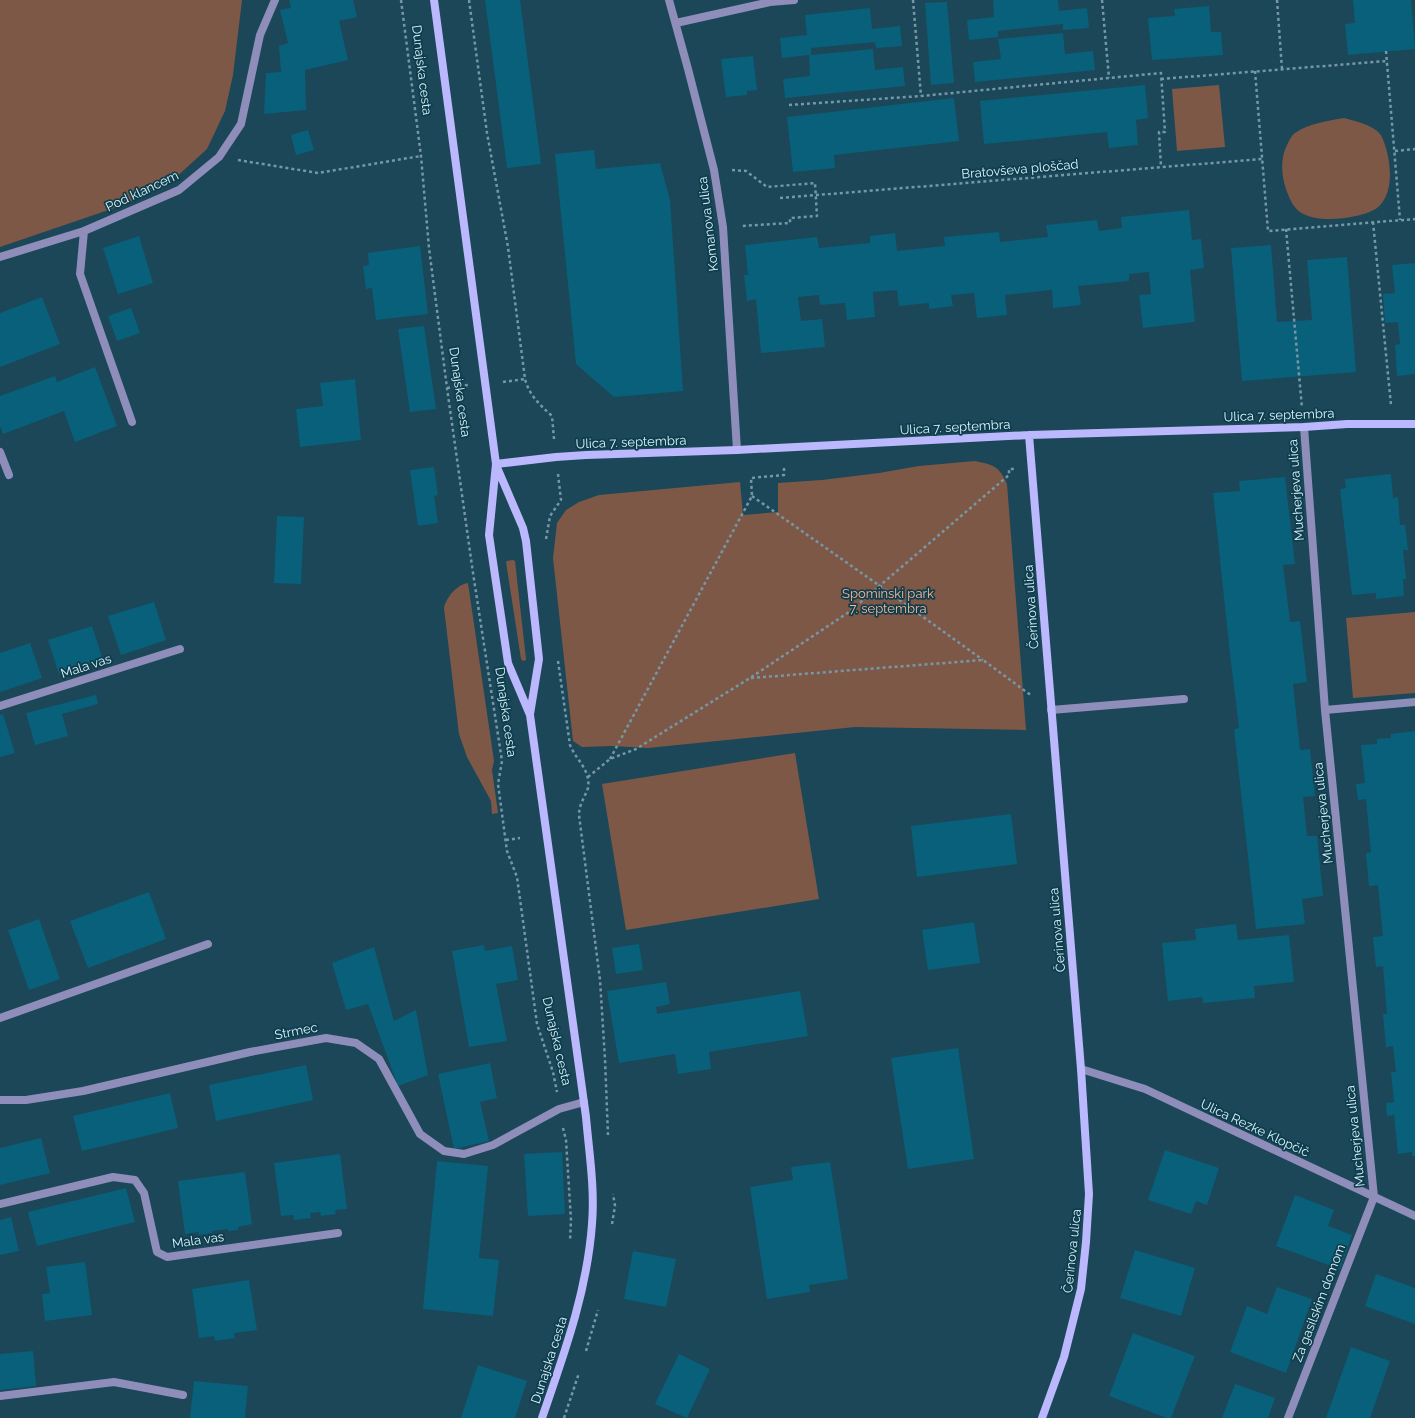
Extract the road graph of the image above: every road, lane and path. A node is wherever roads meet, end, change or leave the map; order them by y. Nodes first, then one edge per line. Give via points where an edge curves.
1 (275, 0) edge
2 (401, 0) edge
3 (434, 0) edge
4 (469, 0) edge
5 (669, 0) edge
6 (794, 0) edge
7 (913, 0) edge
8 (1102, 0) edge
9 (1277, 0) edge
10 (676, 23) junction
11 (1386, 51) dead end
12 (1387, 61) junction
13 (1282, 70) junction
14 (1255, 72) junction
15 (1109, 78) junction
16 (1161, 79) junction
17 (921, 96) junction
18 (789, 105) dead end
19 (1415, 149) edge
20 (1395, 151) junction
21 (421, 156) junction
22 (219, 157) junction
23 (1262, 159) junction
24 (1161, 167) junction
25 (714, 170) junction
26 (816, 196) junction
27 (780, 198) dead end
28 (1415, 219) edge
29 (1400, 220) junction
30 (1373, 222) junction
31 (723, 228) junction
32 (1286, 229) junction
33 (84, 231) junction
34 (0, 257) edge
35 (132, 422) dead end
36 (552, 422) dead end
37 (1392, 424) junction
38 (1415, 424) edge
39 (1304, 427) junction
40 (1029, 435) junction
41 (783, 447) junction
42 (737, 450) junction
43 (0, 452) edge
44 (496, 464) junction
45 (1032, 468) junction
46 (9, 475) dead end
47 (561, 495) dead end
48 (752, 496) junction
49 (546, 545) dead end
50 (880, 586) junction
51 (180, 649) dead end
52 (558, 653) dead end
53 (983, 660) junction
54 (750, 678) junction
55 (1184, 698) dead end
56 (1415, 702) edge
57 (0, 706) edge
58 (1051, 710) junction
59 (1325, 710) junction
60 (530, 715) junction
61 (610, 759) junction
62 (588, 777) junction
63 (520, 838) dead end
64 (506, 840) junction
65 (208, 944) dead end
66 (0, 1018) edge
67 (1081, 1069) junction
68 (0, 1100) edge
69 (584, 1102) junction
70 (559, 1109) junction
71 (608, 1138) dead end
72 (1374, 1197) junction
73 (0, 1204) edge
74 (1415, 1216) edge
75 (338, 1232) dead end
76 (570, 1246) dead end
77 (183, 1395) dead end
78 (0, 1396) edge
79 (542, 1418) edge
80 (1042, 1418) edge
81 (1288, 1418) edge

1 - 22 street, Pod klancem via 260,35 241,124
2 - 21 path, Dunajska cesta
3 - 44 street, Dunajska cesta
4 - 36 path via 487,133 508,247 525,379 538,403 552,416
5 - 10 street, Komanova ulica
6 - 10 street via 770,2
7 - 17 path
8 - 15 path
9 - 13 path
10 - 25 street, Komanova ulica
11 - 12 path
12 - 13 path
12 - 20 path
13 - 14 path
14 - 16 path
14 - 23 path
15 - 16 path via 1161,73
15 - 17 path
16 - 24 path via 1165,132 1159,132
17 - 18 path
19 - 20 path
20 - 29 path
21 - 22 path via 318,173
21 - 64 path, Dunajska cesta via 429,248 447,388 502,761 498,784
22 - 33 street, Pod klancem via 179,190
23 - 24 path, Bratovševa ploščad
23 - 32 path via 1268,231
24 - 26 path, Bratovševa ploščad
25 - 26 path via 746,171 767,187 815,183
25 - 31 street, Komanova ulica
26 - 27 path, Bratovševa ploščad
26 - 31 path via 818,216 790,218 790,223
28 - 29 path
29 - 30 path
30 - 32 path
30 - 37 path
31 - 42 street, Komanova ulica
32 - 39 path
33 - 34 street, Pod klancem
33 - 35 street via 80,274
37 - 38 street, Ulica 7. septembra
37 - 39 street, Ulica 7. septembra
39 - 40 street, Ulica 7. septembra
39 - 59 street, Mucherjeva ulica
40 - 41 street, Ulica 7. septembra
40 - 45 street, Čerinova ulica
41 - 42 street, Ulica 7. septembra
41 - 48 path via 784,475 751,478
42 - 44 street, Ulica 7. septembra via 586,455
43 - 46 street
44 - 60 street, Dunajska cesta via 489,535 508,663
44 - 60 street, Dunajska cesta via 526,541 539,659
45 - 50 path via 1009,470 1009,475
45 - 58 street, Čerinova ulica
47 - 49 path via 561,500 550,516
48 - 50 path
48 - 61 path
50 - 53 path
50 - 54 path via 849,612
51 - 57 street, Mala vas
52 - 62 path via 570,745
53 - 54 path
53 - 58 path
54 - 61 path via 636,749
55 - 58 street
56 - 59 street
58 - 67 street, Čerinova ulica
59 - 72 street, Mucherjeva ulica
60 - 69 street, Dunajska cesta
61 - 62 path
62 - 71 path via 588,787 580,804 579,815 600,980
63 - 64 path
64 - 70 path, Dunajska cesta via 507,851 517,877 537,1024 553,1072
65 - 66 street
67 - 72 street, Ulica Rezke Klopčič via 1145,1090
67 - 80 street, Čerinova ulica via 1089,1194 1084,1269 1064,1357
68 - 70 street, Strmec via 26,1100 83,1091 250,1052 326,1038 356,1043 379,1059 420,1134 444,1151 464,1154 493,1145
69 - 70 street, Strmec
69 - 79 street, Dunajska cesta via 592,1180 592,1222 585,1280 575,1319
70 - 76 path, Dunajska cesta via 566,1140
72 - 74 street, Ulica Rezke Klopčič
72 - 81 street, Za gasilskim domom
73 - 75 street, Mala vas via 113,1177 135,1180 144,1193 158,1252 167,1257
77 - 78 street via 114,1382

